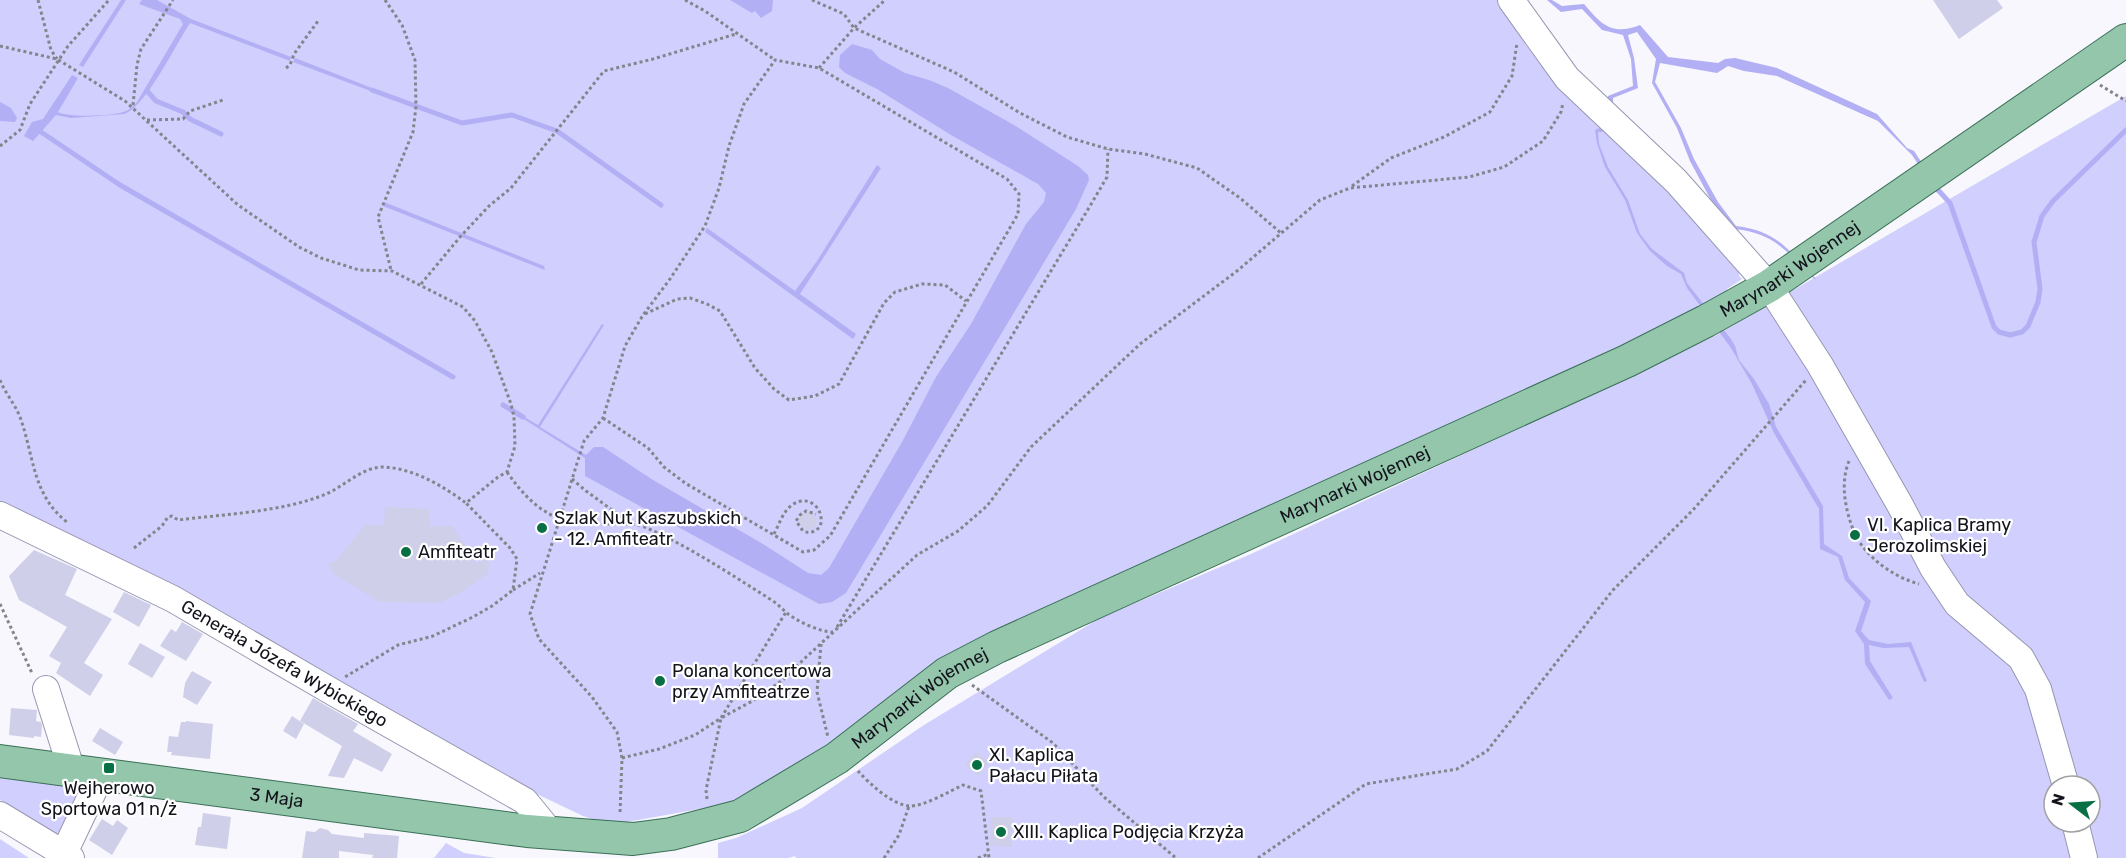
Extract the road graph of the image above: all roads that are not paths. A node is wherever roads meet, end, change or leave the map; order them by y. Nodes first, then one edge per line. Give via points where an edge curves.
1 (1516, 6) edge
2 (2126, 40) edge
3 (1768, 286) junction
4 (0, 516) edge
5 (46, 689) road end
6 (0, 761) edge
7 (86, 773) junction
8 (2063, 774) edge
9 (0, 815) edge
10 (552, 834) junction
11 (2078, 834) edge
12 (67, 856) edge
13 (2084, 858) edge

1 - 3 street via 1567,78 1677,181
2 - 3 main road, Marynarki Wojennej
3 - 8 street via 1820,365 1949,592 2021,658 2038,689
3 - 10 main road, Marynarki Wojennej via 1627,361 947,673 849,766 740,816 671,834 633,839
4 - 10 street, Generała Józefa Wybickiego via 173,599 525,801
5 - 7 street
6 - 7 main road, 3 Maja
7 - 10 main road, 3 Maja
7 - 12 street
9 - 12 street
11 - 13 street

